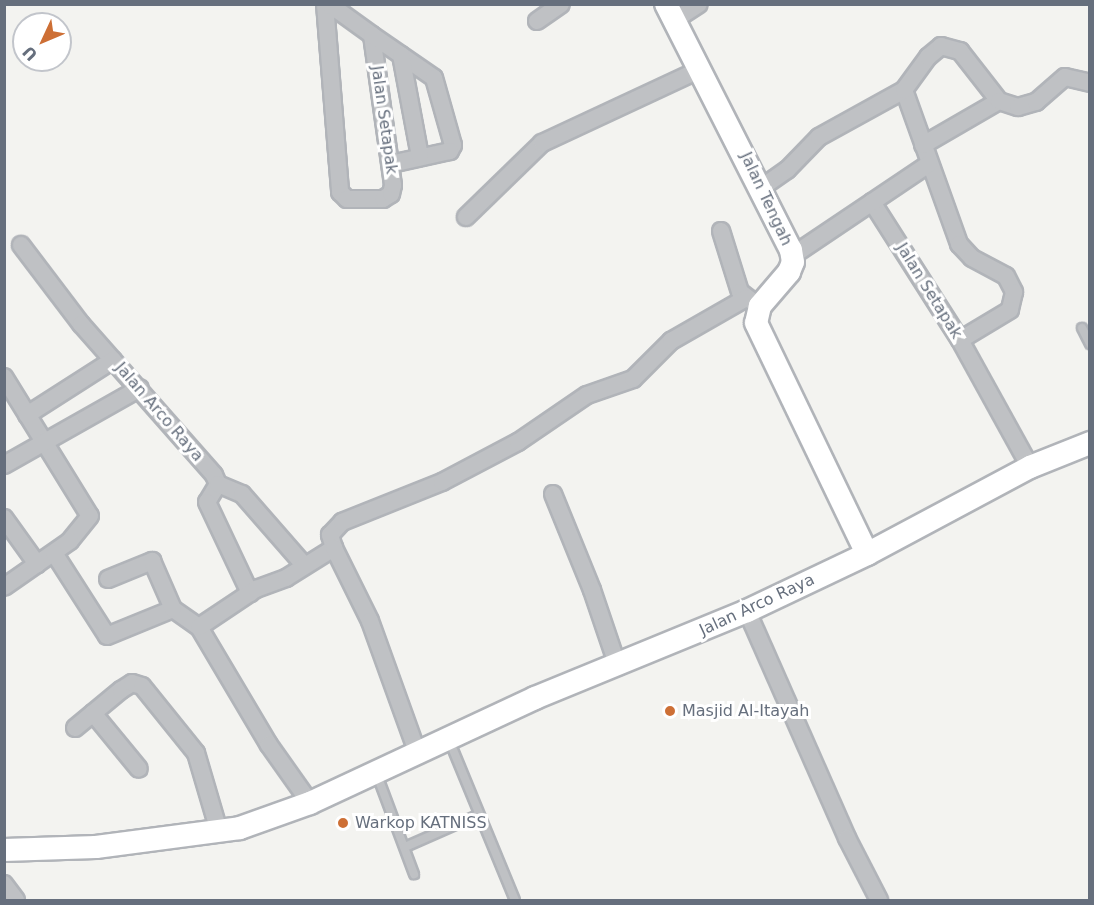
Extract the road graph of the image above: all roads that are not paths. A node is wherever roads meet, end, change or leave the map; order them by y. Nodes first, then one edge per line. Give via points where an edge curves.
1 (327, 4) edge
2 (561, 4) edge
3 (699, 4) edge
4 (671, 12) edge
5 (537, 21) dead end
6 (372, 35) junction
7 (401, 55) junction
8 (701, 69) junction
9 (1089, 83) edge
10 (904, 90) junction
11 (999, 101) junction
12 (923, 145) junction
13 (420, 156) junction
14 (391, 164) junction
15 (929, 164) junction
16 (761, 188) junction
17 (872, 202) junction
18 (466, 217) dead end
19 (721, 231) dead end
20 (21, 245) dead end
21 (792, 256) junction
22 (753, 302) junction
23 (1082, 328) dead end
24 (960, 340) junction
25 (1089, 344) edge
26 (113, 360) junction
27 (4, 377) edge
28 (140, 388) junction
29 (27, 415) junction
30 (47, 443) junction
31 (1089, 443) edge
32 (4, 465) edge
33 (1030, 467) junction
34 (218, 484) junction
35 (553, 494) dead end
36 (4, 518) edge
37 (334, 548) junction
38 (54, 554) junction
39 (867, 554) junction
40 (37, 564) junction
41 (304, 565) junction
42 (108, 579) dead end
43 (4, 587) edge
44 (250, 593) junction
45 (173, 609) junction
46 (747, 611) junction
47 (200, 627) junction
48 (618, 667) junction
49 (93, 713) junction
50 (75, 728) dead end
51 (448, 737) junction
52 (418, 754) junction
53 (139, 769) dead end
54 (377, 775) junction
55 (310, 803) junction
56 (478, 815) junction
57 (219, 831) junction
58 (405, 847) junction
59 (4, 850) edge
60 (414, 874) dead end
61 (4, 884) edge
62 (16, 900) edge
63 (515, 900) edge
64 (879, 900) edge

1 - 6 street, Jalan Setapak
1 - 14 street, Jalan Setapak via 340,192 347,199 383,199 391,194
2 - 5 street
3 - 4 street
4 - 8 main road, Jalan Tengah
6 - 7 street
6 - 14 street, Jalan Setapak
7 - 13 street
7 - 13 street via 434,78 453,145 450,151
8 - 16 main road, Jalan Tengah
8 - 18 street via 542,143
9 - 11 street via 1065,78 1036,102 1018,107
10 - 11 street via 928,57 941,46 951,46 960,51
10 - 12 street
10 - 16 street via 819,137 787,170
11 - 12 street
12 - 15 street
13 - 14 street
15 - 17 street
15 - 24 street via 959,244 972,258 1006,276 1014,292 1010,310
16 - 21 main road, Jalan Tengah
17 - 21 street
17 - 24 street, Jalan Setapak
19 - 22 street via 737,283
20 - 26 street, Jalan Arco Raya
21 - 22 main road, Jalan Tengah via 789,272
22 - 37 street via 671,341 655,352 633,379 587,395 518,442 442,482 342,522 330,535
22 - 39 main road via 756,323
23 - 25 lane
24 - 33 street, Jalan Setapak
26 - 28 street, Jalan Arco Raya
26 - 29 street
27 - 29 street
28 - 30 street
28 - 34 street, Jalan Arco Raya via 214,474
29 - 30 street
30 - 32 street
30 - 38 street via 90,516 78,534
31 - 33 main road, Jalan Arco Raya
33 - 39 main road, Jalan Arco Raya
34 - 41 street via 242,494
34 - 44 street via 207,502
35 - 48 street
36 - 40 street
37 - 41 street
37 - 52 street via 370,621
38 - 40 street
38 - 45 street via 107,636
39 - 46 main road, Jalan Arco Raya
40 - 43 street
41 - 44 street
42 - 45 street via 134,565 152,561
44 - 47 street
45 - 47 street
46 - 48 main road, Jalan Arco Raya
46 - 64 street via 847,838
47 - 55 street via 269,745
48 - 51 main road, Jalan Arco Raya
49 - 50 street
49 - 53 street
49 - 57 street via 132,683 142,686 196,753
51 - 52 main road, Jalan Arco Raya
51 - 56 lane
52 - 54 main road, Jalan Arco Raya
54 - 55 main road, Jalan Arco Raya
54 - 58 lane
55 - 57 main road, Jalan Arco Raya via 240,828
56 - 58 lane
56 - 63 lane
57 - 59 main road, Jalan Arco Raya via 96,848
58 - 60 lane
61 - 62 street

